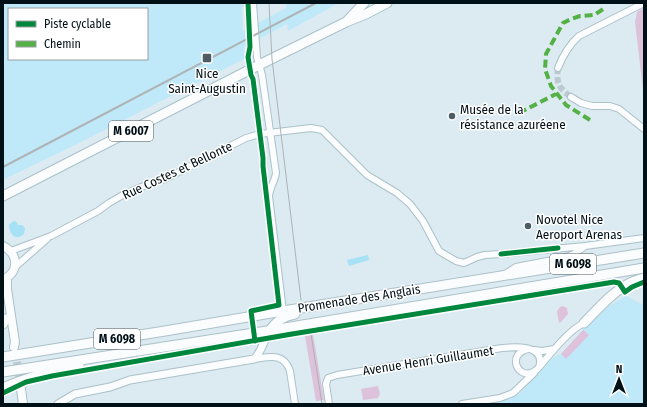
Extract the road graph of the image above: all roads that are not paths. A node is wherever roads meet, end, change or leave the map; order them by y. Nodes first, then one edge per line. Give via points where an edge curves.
1 (253, 3) edge
2 (364, 3) edge
3 (387, 3) edge
4 (644, 3) edge
5 (346, 22) junction
6 (259, 65) junction
7 (558, 68) tunnel mouth
8 (571, 98) tunnel mouth
9 (644, 129) edge
10 (271, 133) junction
11 (3, 196) edge
12 (51, 236) junction
13 (644, 238) edge
14 (3, 246) edge
15 (585, 246) junction
16 (11, 251) junction
17 (644, 253) edge
18 (15, 267) junction
19 (644, 268) edge
20 (502, 275) junction
21 (5, 278) edge
22 (644, 278) edge
23 (332, 303) junction
24 (282, 307) junction
25 (4, 319) edge
26 (584, 323) joint
27 (270, 330) junction
28 (530, 349) junction
29 (554, 349) junction
30 (113, 355) junction
31 (3, 357) edge
32 (254, 359) junction
33 (537, 369) junction
34 (3, 372) edge
35 (3, 388) edge
36 (21, 388) tunnel mouth
37 (23, 404) edge
38 (58, 404) edge
39 (295, 404) edge
40 (329, 404) edge
41 (462, 404) edge

1 - 6 street
2 - 5 main road
3 - 5 main road
4 - 7 street via 572,42
5 - 6 main road, M 6007
6 - 10 street
6 - 11 main road, M 6007
8 - 9 street via 592,106 610,106
10 - 12 street, Rue Costes et Bellonte via 246,138 165,179 121,196
10 - 15 street, Rue Costes et Bellonte via 311,128 322,130 367,175 410,204 423,220 439,250 456,261 464,263 485,255
10 - 24 street via 276,176 269,196
12 - 16 street, Rue Costes et Bellonte
12 - 18 street, Rue Costes et Bellonte
13 - 15 street
14 - 16 main road
15 - 20 street via 574,254 516,267
16 - 18 main road
17 - 20 main road, Promenade des Anglais / M 6098
18 - 21 main road
19 - 27 main road, M 6098
20 - 23 main road, Promenade des Anglais / M 6098
21 - 25 main road via 14,347
22 - 26 main road via 618,290
23 - 24 main road, Promenade des Anglais / M 6098
23 - 27 main road via 312,311 284,317
24 - 31 main road, Promenade des Anglais / M 6098 via 157,333
26 - 29 street via 577,326
27 - 30 main road, M 6098
27 - 32 street
28 - 29 street
28 - 33 street via 540,358 540,366
28 - 33 street via 518,355 517,367 526,374
28 - 40 street, Avenue Henri Guillaumet via 502,348 337,375 328,378 326,382
29 - 33 street
30 - 34 main road, M 6098
30 - 35 main road via 15,382
32 - 38 street via 130,380 75,394
32 - 39 street via 272,357 285,362 290,371
33 - 41 street via 513,393 500,398
36 - 37 main road

